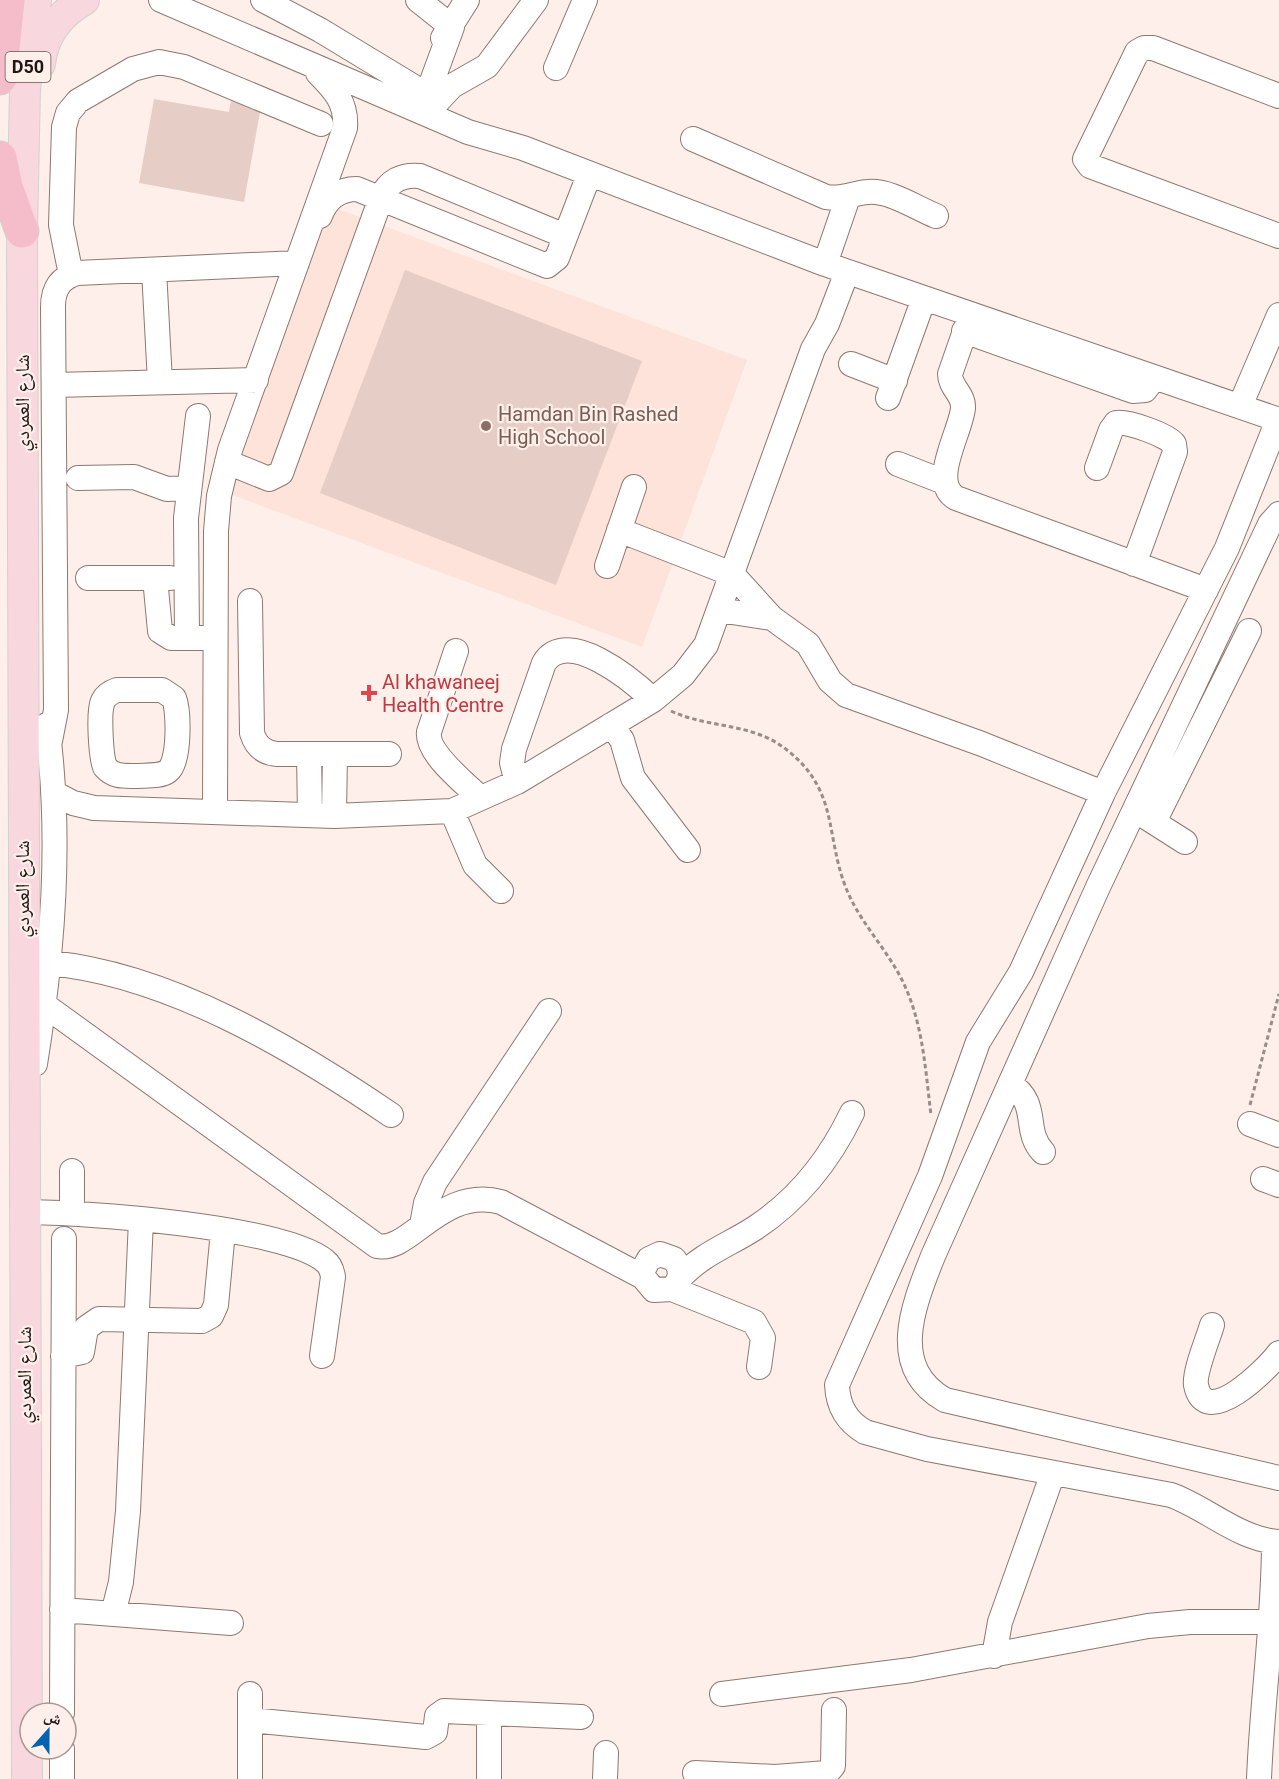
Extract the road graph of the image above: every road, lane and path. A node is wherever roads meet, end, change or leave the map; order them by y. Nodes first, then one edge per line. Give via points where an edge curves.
1 (8, 0) edge
2 (36, 0) edge
3 (84, 0) edge
4 (161, 0) edge
5 (263, 0) edge
6 (397, 0) edge
7 (411, 0) edge
8 (418, 0) edge
9 (467, 0) edge
10 (536, 0) edge
11 (585, 0) edge
12 (191, 13) junction
13 (452, 27) junction
14 (310, 66) junction
15 (556, 68) dead end
16 (396, 77) junction
17 (0, 78) edge
18 (1279, 96) edge
19 (432, 98) junction
20 (321, 124) dead end
21 (23, 133) junction
22 (693, 139) dead end
23 (523, 148) junction
24 (0, 158) edge
25 (585, 173) junction
26 (848, 197) junction
27 (381, 198) junction
28 (936, 216) dead end
29 (567, 229) junction
30 (22, 231) junction
31 (1279, 236) edge
32 (301, 252) junction
33 (835, 268) junction
34 (154, 270) junction
35 (71, 275) junction
36 (924, 298) junction
37 (1279, 315) edge
38 (968, 322) junction
39 (850, 365) dead end
40 (256, 380) junction
41 (160, 382) junction
42 (54, 385) junction
43 (1240, 406) junction
44 (1278, 420) edge
45 (235, 438) junction
46 (227, 462) junction
47 (898, 464) dead end
48 (1097, 468) dead end
49 (78, 478) dead end
50 (944, 482) junction
51 (634, 487) dead end
52 (189, 488) junction
53 (1279, 514) edge
54 (619, 530) junction
55 (1134, 564) junction
56 (607, 566) dead end
57 (732, 574) junction
58 (88, 578) dead end
59 (155, 578) junction
60 (184, 578) junction
61 (1206, 590) junction
62 (250, 601) dead end
63 (22, 606) junction
64 (719, 609) junction
65 (772, 618) junction
66 (1249, 631) dead end
67 (187, 638) junction
68 (216, 638) junction
69 (456, 651) dead end
70 (653, 700) junction
71 (610, 725) junction
72 (50, 741) junction
73 (309, 754) junction
74 (334, 754) junction
75 (389, 754) dead end
76 (138, 776) dead end
77 (517, 782) junction
78 (54, 793) junction
79 (1103, 793) junction
80 (480, 798) junction
81 (139, 808) junction
82 (215, 811) junction
83 (452, 811) junction
84 (310, 815) junction
85 (1144, 815) junction
86 (334, 816) junction
87 (1185, 842) dead end
88 (688, 850) dead end
89 (501, 891) dead end
90 (49, 963) junction
91 (1279, 994) edge
92 (43, 1004) junction
93 (549, 1011) dead end
94 (1010, 1084) junction
95 (852, 1113) dead end
96 (391, 1115) dead end
97 (1250, 1124) joint
98 (23, 1128) junction
99 (1279, 1135) edge
100 (940, 1151) junction
101 (1043, 1152) dead end
102 (72, 1171) dead end
103 (23, 1212) junction
104 (72, 1212) junction
105 (141, 1220) junction
106 (422, 1225) junction
107 (223, 1231) junction
108 (64, 1239) dead end
109 (711, 1251) junction
110 (667, 1255) junction
111 (643, 1277) junction
112 (676, 1284) junction
113 (136, 1320) junction
114 (1212, 1325) dead end
115 (1279, 1353) edge
116 (63, 1356) junction
117 (322, 1356) dead end
118 (759, 1367) dead end
119 (1053, 1473) junction
120 (1279, 1478) edge
121 (1276, 1542) edge
122 (25, 1572) junction
123 (62, 1610) junction
124 (113, 1614) junction
125 (1272, 1622) junction
126 (231, 1623) dead end
127 (994, 1656) junction
128 (250, 1694) dead end
129 (722, 1694) dead end
130 (43, 1701) edge
131 (62, 1701) edge
132 (834, 1710) dead end
133 (489, 1713) junction
134 (581, 1717) dead end
135 (250, 1720) junction
136 (606, 1753) dead end
137 (46, 1761) edge
138 (62, 1761) edge
139 (695, 1773) dead end
140 (785, 1777) edge
141 (27, 1779) edge
142 (47, 1779) edge
143 (62, 1779) edge
144 (250, 1779) edge
145 (489, 1779) edge
146 (605, 1779) edge
147 (1259, 1779) edge

1 - 17 highway
2 - 21 main road, شارع العمردي / D50
3 - 21 main road via 63,15 49,34
4 - 12 street
5 - 16 street
6 - 7 street
8 - 13 street
9 - 13 street
10 - 19 street via 492,60
11 - 15 street
12 - 14 street
12 - 19 street via 315,56 407,96
13 - 16 street via 424,68
13 - 19 street
14 - 23 street via 468,132
14 - 32 street via 339,96 346,120
16 - 19 street
18 - 31 street via 1144,48 1137,52 1085,159 1090,166
19 - 23 street
20 - 35 street via 167,63 141,65 84,96 68,113 64,127 61,225
21 - 30 main road, شارع العمردي / D50
22 - 26 street via 819,195 833,199
23 - 25 street
24 - 30 highway
25 - 29 street via 570,202
25 - 33 street
26 - 28 street via 877,192
26 - 33 street
27 - 29 street via 399,178 420,176
27 - 29 street via 542,266 555,262
27 - 32 street via 357,189 335,194 325,205
27 - 46 street via 281,473 269,479
30 - 63 main road, شارع العمردي / D50
32 - 34 street
32 - 40 street
33 - 36 street
33 - 57 street via 819,314 813,349
34 - 35 street
34 - 41 street
35 - 42 street via 60,282 54,294
36 - 38 street
36 - 39 street via 891,389
37 - 43 street
38 - 43 street
38 - 50 street via 950,379 962,398 963,410
40 - 41 street
40 - 45 street
41 - 42 street
42 - 72 street via 56,710
43 - 44 street
44 - 61 street via 1246,505
45 - 46 street
45 - 52 street via 197,425
46 - 68 street via 217,514
47 - 50 street
48 - 55 street via 1116,423 1168,438 1174,444
49 - 52 street via 134,477 167,489
50 - 55 street via 956,498
51 - 54 street
52 - 60 street
53 - 85 street via 1270,524
54 - 56 street
54 - 57 street
55 - 61 street
57 - 64 street
57 - 65 street
58 - 59 street
59 - 60 street
59 - 67 street via 160,631 167,637
60 - 67 street
61 - 79 street
62 - 73 street via 254,740 270,754
63 - 72 street via 39,673
63 - 98 main road, شارع العمردي / D50
64 - 65 street
64 - 70 street via 700,656
65 - 79 street via 808,644 830,681 846,695 962,736
66 - 85 street
67 - 68 street
68 - 82 street
69 - 80 street via 429,742
70 - 71 street
70 - 77 street via 633,681 599,661 566,649 553,652 544,663 514,749 512,763
70 - 100 path via 692,719 747,729 772,739 800,762 816,782 832,821 846,889 890,958 912,1002 925,1057 932,1126
71 - 77 street
71 - 88 street via 622,740 633,778
72 - 78 street
73 - 74 street
73 - 84 street
74 - 75 street
74 - 86 street
76 - 81 street
77 - 80 street
78 - 81 street via 83,806
78 - 90 street
79 - 100 street via 1021,972 978,1042
80 - 83 street
81 - 82 street
82 - 84 street
83 - 86 street
83 - 89 street via 475,865
84 - 86 street
85 - 87 street
85 - 94 street
90 - 92 street
90 - 96 street via 131,979 222,1016 286,1048
91 - 97 path via 1245,1122
92 - 98 street
92 - 106 street via 377,1246 392,1245
93 - 106 street via 435,1182
94 - 101 street via 1026,1099 1033,1136
94 - 120 street via 915,1303 910,1346 921,1380 935,1395 955,1404
95 - 109 street via 828,1157 795,1196 756,1228
97 - 99 street
98 - 103 main road, شارع العمردي / D50
100 - 119 street via 839,1375 840,1404 856,1427 879,1437
102 - 104 street
103 - 104 street
103 - 122 main road, شارع العمردي / D50
104 - 105 street
105 - 107 street
105 - 113 street
106 - 111 street via 464,1200 501,1202
107 - 113 street via 216,1305 211,1316 202,1321
107 - 117 street via 289,1245 329,1265 333,1277
108 - 116 street
109 - 110 street
109 - 112 street
110 - 111 street via 649,1259
110 - 112 street via 678,1264
111 - 112 street via 654,1290
112 - 118 street via 754,1322 763,1338
113 - 116 street via 93,1320 86,1329 82,1352
113 - 124 street via 127,1522 122,1582
114 - 115 street via 1196,1379 1198,1392 1209,1400 1222,1400 1236,1393
116 - 123 street
119 - 121 street via 1171,1495 1244,1533
119 - 127 street via 1000,1622
121 - 125 street
122 - 130 main road via 38,1624
122 - 141 main road, شارع العمردي / D50
123 - 124 street
123 - 131 street
124 - 126 street
125 - 127 street via 1148,1626
125 - 147 street
127 - 129 street
128 - 135 street
132 - 140 street via 832,1769 827,1773
133 - 134 street
133 - 135 street via 441,1712 435,1732 426,1737
133 - 145 street
135 - 144 street
136 - 146 street
137 - 142 main road
138 - 143 street
139 - 140 street

